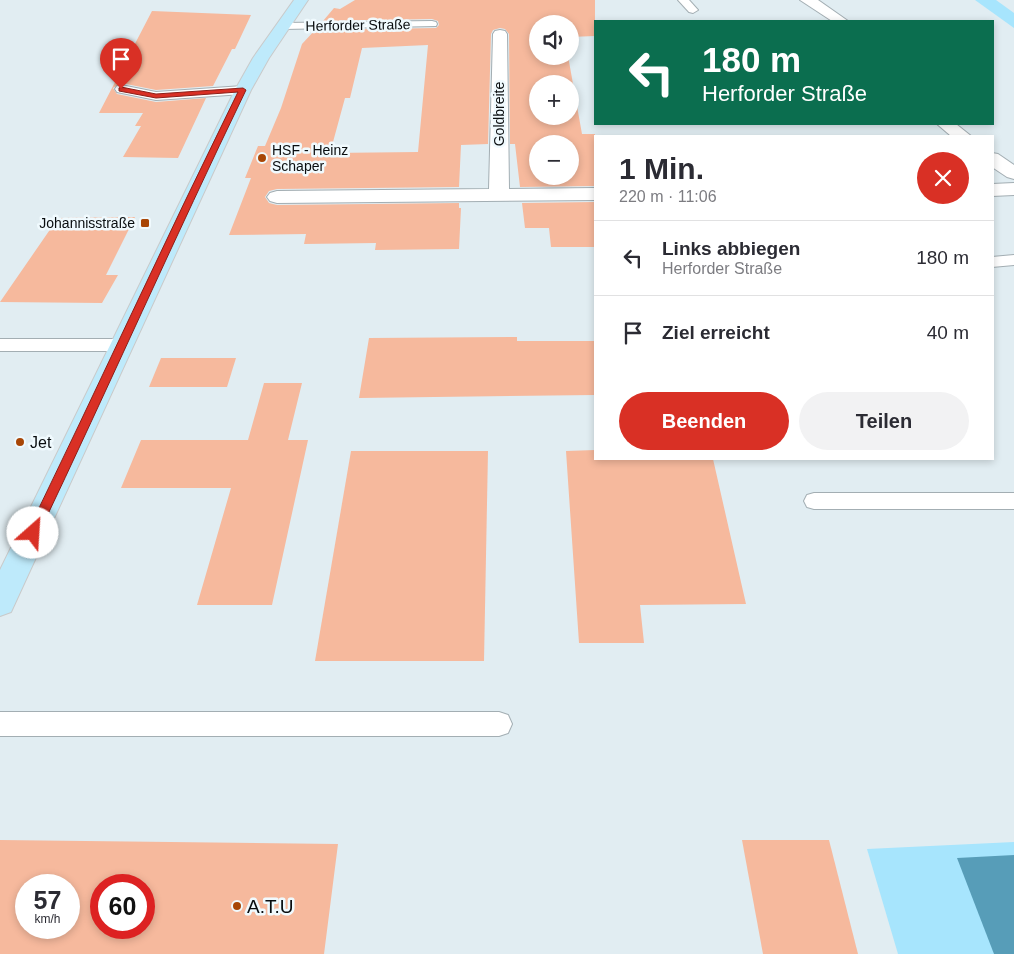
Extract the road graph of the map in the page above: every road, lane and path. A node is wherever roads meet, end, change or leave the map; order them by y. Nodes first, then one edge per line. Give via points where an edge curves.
1 (683, 0) edge
2 (806, 0) edge
3 (302, 2) edge
4 (693, 10) dead end
5 (840, 20) edge
6 (432, 24) dead end
7 (284, 26) junction
8 (500, 34) dead end
9 (121, 89) dead end
10 (243, 90) junction
11 (946, 125) edge
12 (961, 135) edge
13 (994, 159) edge
14 (1014, 173) edge
15 (1014, 189) edge
16 (994, 190) edge
17 (594, 194) edge
18 (499, 195) junction
19 (277, 197) dead end
20 (1014, 260) edge
21 (994, 262) edge
22 (0, 345) edge
23 (123, 345) junction
24 (814, 501) dead end
25 (1014, 501) edge
26 (0, 602) edge
27 (0, 724) edge
28 (499, 724) dead end

1 - 4 lane
2 - 5 street
3 - 7 main road, Herforder Straße
6 - 7 lane, Herforder Straße
7 - 10 main road, Herforder Straße
8 - 18 street, Goldbreite
9 - 10 lane via 156,96
10 - 23 main road, Herforder Straße
11 - 12 street
13 - 14 street
15 - 16 street
17 - 18 street
18 - 19 street
20 - 21 lane
22 - 23 lane
23 - 26 main road, Herforder Straße
24 - 25 lane
27 - 28 lane

